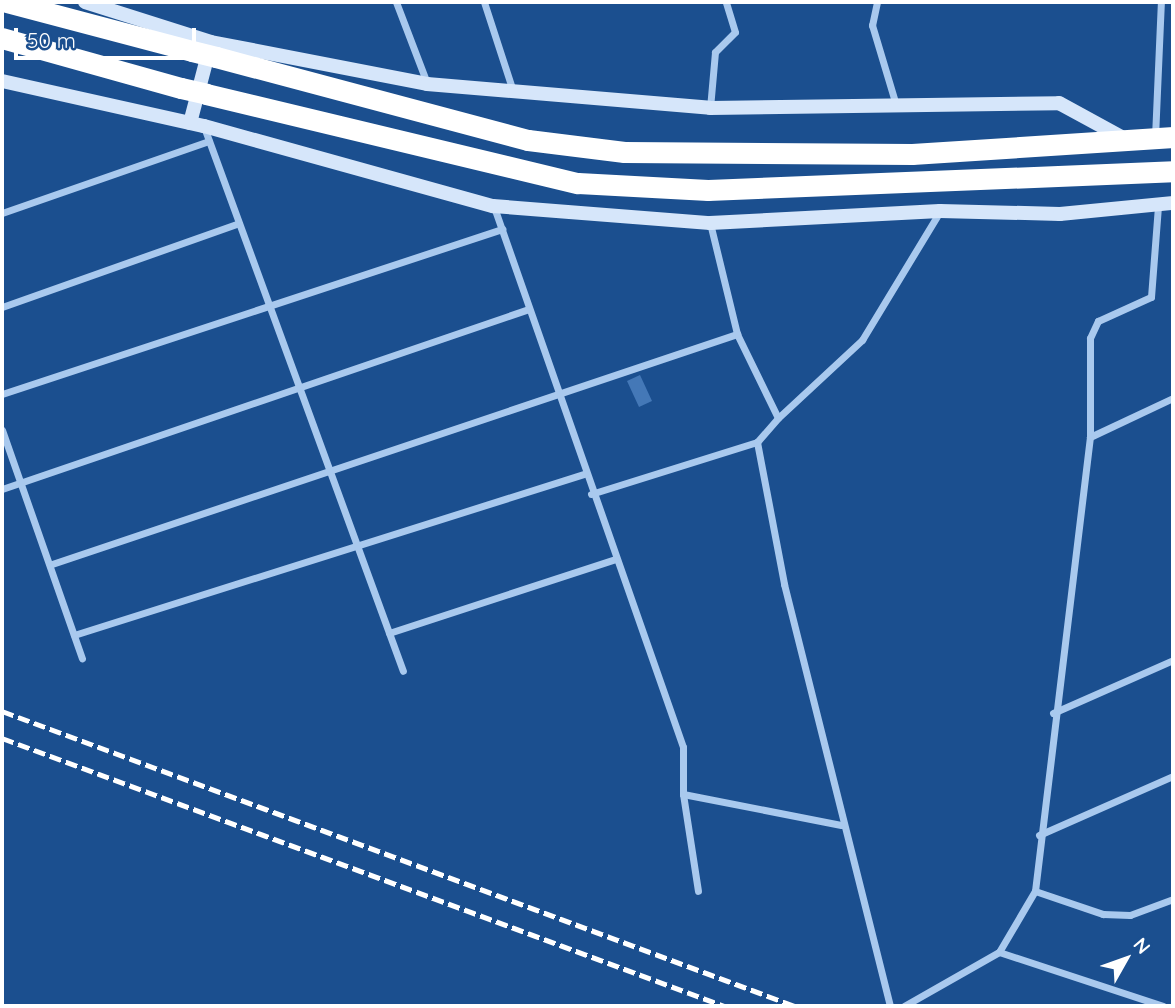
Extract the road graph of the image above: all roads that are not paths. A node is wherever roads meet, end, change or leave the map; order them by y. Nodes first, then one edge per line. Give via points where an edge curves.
1 (7, 2) edge
2 (85, 2) edge
3 (396, 2) edge
4 (484, 2) edge
5 (726, 2) edge
6 (877, 2) edge
7 (1161, 2) edge
8 (2, 38) edge
9 (207, 50) junction
10 (2, 81) edge
11 (427, 84) junction
12 (513, 92) junction
13 (897, 107) junction
14 (710, 108) junction
15 (197, 125) junction
16 (1164, 138) edge
17 (1126, 140) junction
18 (209, 141) junction
19 (1173, 172) edge
20 (1173, 203) edge
21 (494, 206) junction
22 (1158, 207) junction
23 (940, 211) junction
24 (2, 213) edge
25 (239, 223) junction
26 (710, 223) junction
27 (502, 229) junction
28 (270, 306) junction
29 (2, 307) edge
30 (526, 310) junction
31 (737, 334) junction
32 (300, 388) junction
33 (554, 393) junction
34 (2, 394) edge
35 (1173, 398) edge
36 (778, 418) junction
37 (2, 430) edge
38 (1090, 437) junction
39 (757, 442) junction
40 (329, 469) junction
41 (584, 474) junction
42 (22, 482) junction
43 (2, 489) edge
44 (591, 494) junction
45 (358, 546) junction
46 (615, 559) junction
47 (52, 564) junction
48 (389, 633) junction
49 (74, 635) junction
50 (82, 658) dead end
51 (1173, 660) edge
52 (403, 671) dead end
53 (1054, 713) junction
54 (1173, 776) edge
55 (683, 794) junction
56 (841, 825) junction
57 (1039, 835) junction
58 (698, 891) dead end
59 (1035, 891) junction
60 (1173, 900) edge
61 (999, 952) junction
62 (890, 1006) edge
63 (904, 1006) edge
64 (1163, 1006) edge

1 - 9 highway
2 - 9 street
3 - 11 street
4 - 12 street
5 - 14 street via 735,32 715,52
6 - 13 street via 872,24
7 - 16 street
8 - 19 highway, bridge via 181,88 578,183 708,190
9 - 11 street
9 - 15 street
9 - 17 highway via 528,140 624,152 912,155
10 - 15 street
11 - 12 street
12 - 14 street
13 - 14 street
13 - 17 street via 1059,103
15 - 18 street
15 - 21 street
16 - 17 highway
18 - 24 street
18 - 25 street
20 - 22 street
21 - 26 street
21 - 27 street
22 - 23 street via 1060,214
22 - 38 street via 1151,296 1092,327
23 - 26 street
23 - 36 street via 862,340
25 - 28 street
25 - 29 street
26 - 31 street
27 - 28 street
27 - 30 street
28 - 32 street
28 - 34 street
30 - 32 street
30 - 33 street
31 - 33 street
31 - 36 street
32 - 40 street
32 - 42 street
33 - 40 street
33 - 41 street
35 - 38 street
36 - 39 street
37 - 42 street
38 - 53 street
39 - 44 street
39 - 56 street
40 - 45 street
40 - 47 street
41 - 44 street
41 - 45 street
42 - 43 street
42 - 47 street
44 - 46 street
45 - 48 street
45 - 49 street
46 - 48 street
46 - 55 street via 683,747
47 - 49 street
48 - 52 street
49 - 50 street
51 - 53 street
53 - 57 street
54 - 57 street
55 - 56 street
55 - 58 street
56 - 62 street
57 - 59 street
59 - 60 street via 1104,914 1130,915
59 - 61 street
61 - 63 street
61 - 64 street

